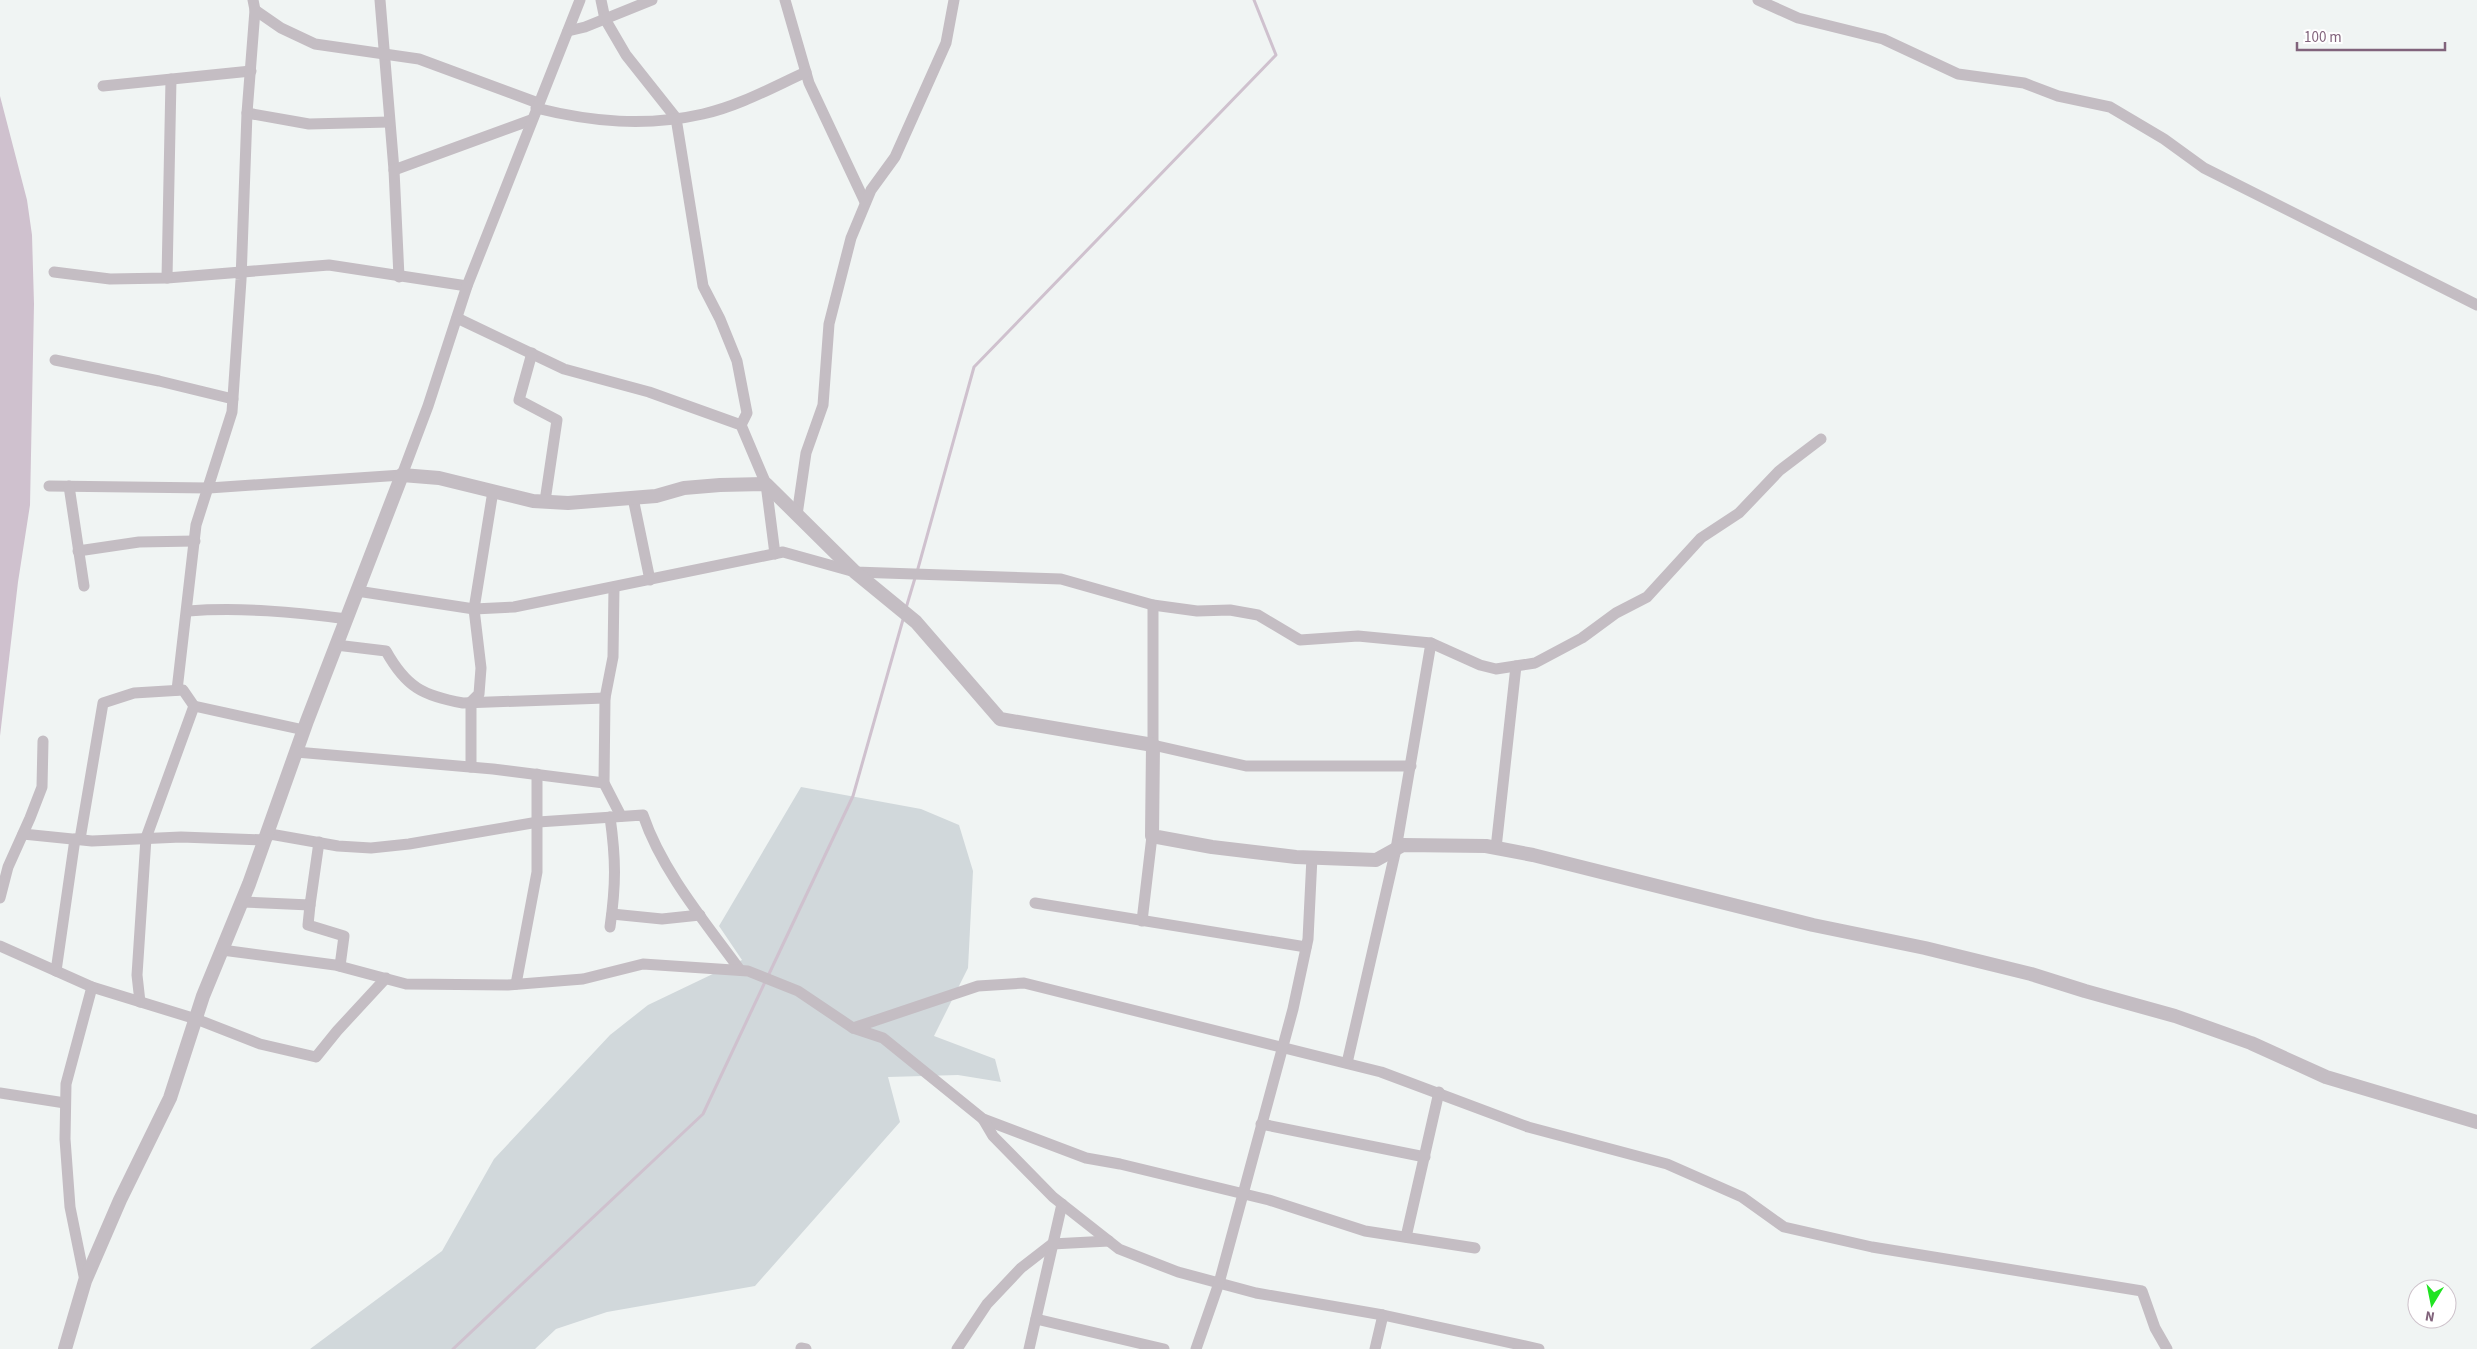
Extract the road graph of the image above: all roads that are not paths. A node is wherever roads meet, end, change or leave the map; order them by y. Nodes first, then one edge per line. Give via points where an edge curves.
1 (380, 0) edge
2 (580, 0) edge
3 (601, 0) edge
4 (652, 0) edge
5 (785, 0) edge
6 (954, 0) edge
7 (1758, 0) edge
8 (254, 5) edge
9 (606, 19) junction
10 (568, 31) junction
11 (385, 54) junction
12 (251, 71) junction
13 (806, 72) junction
14 (171, 79) junction
15 (103, 86) dead end
16 (537, 106) junction
17 (247, 113) junction
18 (676, 118) junction
19 (532, 120) junction
20 (389, 122) junction
21 (394, 170) junction
22 (866, 202) junction
23 (54, 272) dead end
24 (242, 272) junction
25 (399, 277) junction
26 (168, 278) junction
27 (467, 286) junction
28 (2477, 305) edge
29 (457, 318) junction
30 (532, 353) junction
31 (55, 360) dead end
32 (233, 399) junction
33 (741, 425) junction
34 (1821, 439) dead end
35 (402, 475) junction
36 (766, 484) junction
37 (49, 486) dead end
38 (69, 486) junction
39 (209, 488) junction
40 (493, 491) junction
41 (633, 498) junction
42 (544, 502) junction
43 (797, 515) junction
44 (195, 541) junction
45 (78, 550) junction
46 (775, 554) junction
47 (855, 572) junction
48 (650, 580) junction
49 (84, 586) dead end
50 (614, 587) junction
51 (357, 592) junction
52 (1153, 605) junction
53 (474, 609) junction
54 (188, 612) junction
55 (347, 619) junction
56 (1431, 643) junction
57 (336, 645) junction
58 (1516, 666) junction
59 (177, 690) junction
60 (605, 698) junction
61 (471, 702) junction
62 (194, 706) junction
63 (304, 730) junction
64 (43, 741) dead end
65 (1153, 745) junction
66 (296, 752) junction
67 (1411, 766) junction
68 (471, 767) junction
69 (537, 774) junction
70 (604, 783) junction
71 (615, 816) junction
72 (538, 822) junction
73 (23, 834) junction
74 (1152, 836) junction
75 (146, 838) junction
76 (77, 839) junction
77 (265, 840) junction
78 (319, 842) junction
79 (1496, 848) junction
80 (1396, 849) junction
81 (1312, 857) junction
82 (0, 898) edge
83 (242, 902) junction
84 (1035, 903) dead end
85 (310, 905) junction
86 (612, 914) junction
87 (700, 915) junction
88 (1142, 920) junction
89 (610, 927) dead end
90 (0, 946) edge
91 (1306, 948) junction
92 (222, 950) junction
93 (340, 966) junction
94 (740, 970) junction
95 (56, 971) junction
96 (386, 978) junction
97 (516, 984) junction
98 (92, 987) junction
99 (140, 1002) junction
100 (196, 1020) junction
101 (853, 1028) junction
102 (1282, 1046) junction
103 (1347, 1063) junction
104 (1439, 1092) junction
105 (0, 1093) edge
106 (66, 1103) junction
107 (983, 1119) junction
108 (2477, 1122) edge
109 (1261, 1124) junction
110 (1425, 1157) junction
111 (1243, 1194) junction
112 (1062, 1204) junction
113 (1406, 1237) junction
114 (1108, 1240) junction
115 (1052, 1244) junction
116 (1475, 1248) dead end
117 (85, 1281) junction
118 (1219, 1283) junction
119 (1383, 1314) junction
120 (1036, 1319) junction
121 (65, 1349) edge
122 (957, 1349) edge
123 (1029, 1349) edge
124 (1164, 1349) edge
125 (1196, 1349) edge
126 (1376, 1349) edge
127 (1539, 1349) edge
128 (2167, 1349) edge

1 - 11 street
2 - 10 street
3 - 9 street
4 - 9 street
5 - 13 street
6 - 22 street via 946,43 895,156
7 - 28 street via 1798,18 1883,39 1958,74 2024,83 2058,96 2110,107 2164,139 2204,168
8 - 11 street via 281,28 316,44
8 - 12 street
9 - 10 street
9 - 18 street via 626,55
10 - 16 street
11 - 16 street via 419,58
11 - 20 street
12 - 14 street
12 - 17 street
13 - 18 street via 753,97 704,114
13 - 22 street
14 - 15 street
14 - 26 street
16 - 18 street via 578,118 619,123
16 - 19 street
17 - 20 street via 310,124
17 - 24 street
18 - 33 street via 703,286 737,361 747,413
19 - 21 street
19 - 27 street
20 - 21 street
21 - 25 street
22 - 43 street via 851,238 829,324 823,405 806,452
23 - 26 street via 110,280
24 - 25 street via 329,265
24 - 26 street
24 - 32 street
25 - 27 street
27 - 29 street
29 - 30 street
29 - 35 street
30 - 33 street via 564,369 649,392
30 - 42 street via 519,400 557,420
31 - 32 street
32 - 39 street
33 - 36 street
34 - 58 street via 1779,471 1740,513 1701,538 1647,597 1536,663
35 - 39 street
35 - 40 street via 440,478
35 - 51 street
36 - 41 street via 684,488
36 - 43 street
36 - 46 street
37 - 38 street
38 - 39 street
38 - 45 street
39 - 44 street via 196,526
40 - 42 street
40 - 53 street
41 - 42 street
41 - 48 street
43 - 47 street
44 - 45 street via 139,542
44 - 54 street
45 - 49 street
46 - 47 street via 783,552
46 - 48 street
47 - 52 street via 1061,579
47 - 65 street via 916,622 1000,719
48 - 50 street
50 - 53 street via 514,607
50 - 60 street via 613,657
51 - 53 street
51 - 55 street
52 - 56 street via 1197,611 1230,610 1258,616 1300,640 1358,636
52 - 65 street
53 - 61 street via 481,668 479,694
54 - 55 street via 293,612
54 - 59 street
55 - 57 street
56 - 58 street via 1480,665 1496,669
56 - 67 street
57 - 61 street via 386,651 412,686 444,699
57 - 63 street
58 - 79 street
59 - 62 street via 183,690
59 - 76 street via 134,694 103,703
60 - 61 street
60 - 70 street
61 - 68 street
62 - 63 street
62 - 75 street
63 - 66 street
64 - 73 street via 42,787
65 - 67 street via 1246,766
65 - 74 street
66 - 68 street
66 - 77 street
67 - 80 street
68 - 69 street
69 - 70 street
69 - 72 street
70 - 71 street
71 - 72 street
71 - 86 street via 616,882
71 - 87 street via 643,814 650,835
72 - 78 street via 371,848
72 - 97 street via 537,872
73 - 76 street
73 - 82 street via 8,867
74 - 81 street via 1212,847
74 - 88 street
75 - 76 street
75 - 77 street via 182,836
75 - 99 street via 137,975
76 - 95 street
77 - 78 street via 270,834
77 - 83 street
78 - 85 street
79 - 80 street via 1402,845
79 - 108 street via 2031,974 2176,1016 2251,1043 2326,1077
80 - 81 street via 1376,860
80 - 103 street
81 - 91 street
83 - 85 street
83 - 92 street
84 - 88 street
85 - 93 street via 308,924 344,936
86 - 87 street via 662,919
86 - 89 street
87 - 94 street
88 - 91 street
90 - 95 street
91 - 102 street
92 - 93 street
92 - 100 street
93 - 96 street
94 - 97 street via 643,964 582,979
94 - 101 street via 798,991
95 - 98 street
96 - 97 street via 406,984
96 - 100 street via 316,1057 260,1044
98 - 99 street
98 - 106 street via 66,1084
99 - 100 street
100 - 117 street via 170,1098
101 - 102 street via 978,986 1024,982
101 - 107 street via 882,1038
102 - 103 street
102 - 109 street
103 - 104 street
104 - 110 street
104 - 128 street via 1528,1127 1667,1164 1742,1198 1784,1227 1872,1248 2142,1291 2155,1328
105 - 106 street
106 - 117 street via 70,1207
107 - 111 street via 1086,1158
107 - 112 street via 993,1136
109 - 110 street
109 - 111 street
110 - 113 street
111 - 113 street via 1365,1231
111 - 118 street
112 - 114 street
112 - 115 street
113 - 116 street
114 - 115 street
114 - 118 street via 1119,1249 1178,1272
115 - 120 street
115 - 122 street via 1021,1268 987,1304
117 - 121 street
118 - 119 street via 1256,1293
118 - 125 street
119 - 126 street
119 - 127 street
120 - 123 street
120 - 124 street

